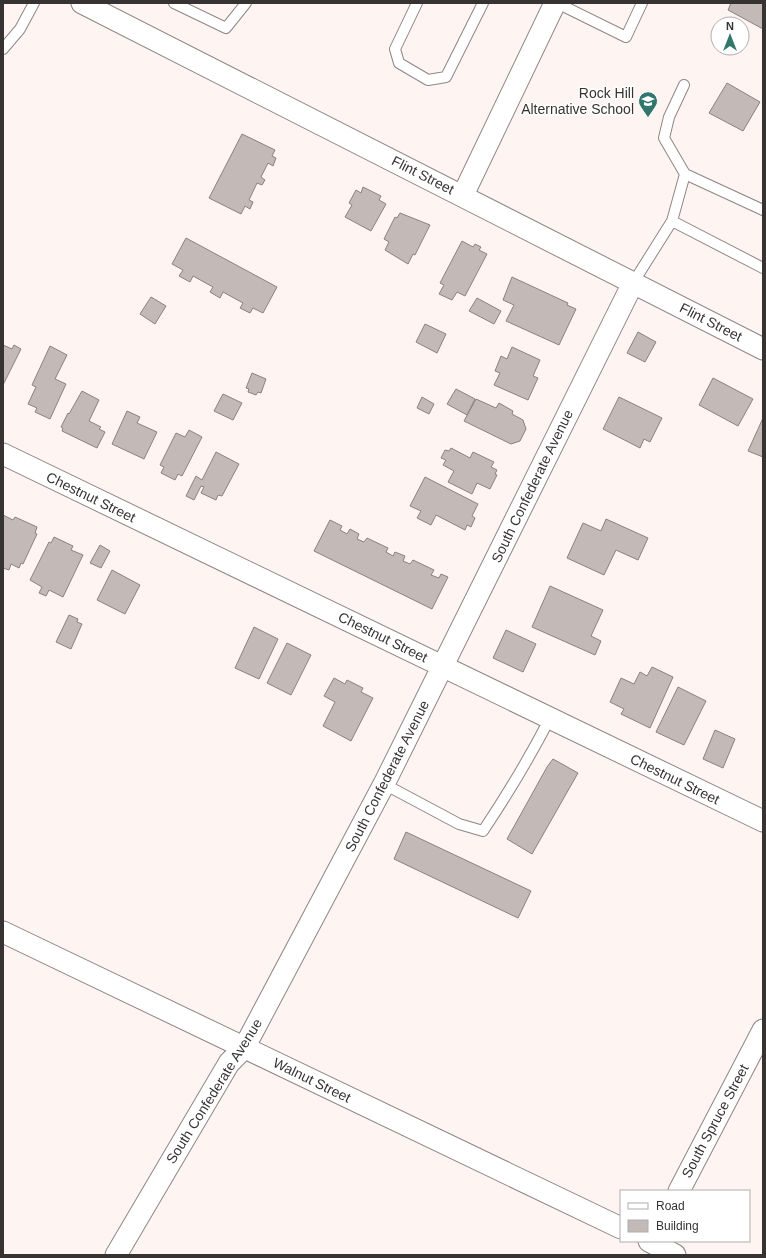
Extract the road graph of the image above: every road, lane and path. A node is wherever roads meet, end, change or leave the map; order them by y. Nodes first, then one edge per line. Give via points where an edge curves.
1 (34, 3) edge
2 (82, 3) edge
3 (174, 3) edge
4 (246, 3) edge
5 (417, 3) edge
6 (483, 3) edge
7 (556, 3) edge
8 (642, 3) edge
9 (3, 49) edge
10 (684, 85) dead end
11 (685, 174) junction
12 (463, 195) junction
13 (763, 210) edge
14 (672, 221) junction
15 (763, 268) edge
16 (633, 282) junction
17 (763, 349) edge
18 (3, 454) edge
19 (443, 667) junction
20 (550, 718) junction
21 (384, 784) junction
22 (763, 821) edge
23 (3, 932) edge
24 (763, 1030) edge
25 (244, 1048) junction
26 (680, 1190) edge
27 (620, 1228) edge
28 (649, 1245) edge
29 (116, 1255) edge
30 (675, 1255) edge

1 - 9 lane via 20,29
2 - 12 street, Flint Street
3 - 4 lane via 226,28
5 - 6 lane via 395,49 398,63 428,80 446,77
7 - 8 lane via 626,37
7 - 12 street
10 - 11 lane via 669,117 664,138
11 - 13 lane
11 - 14 lane
12 - 16 street, Flint Street
14 - 15 lane
14 - 16 lane
16 - 17 street, Flint Street
16 - 19 street, South Confederate Avenue
18 - 19 street, Chestnut Street
19 - 20 street, Chestnut Street
19 - 21 street, South Confederate Avenue
20 - 21 lane via 483,831 459,824
20 - 22 street, Chestnut Street
21 - 25 street, South Confederate Avenue
23 - 25 street, Walnut Street
24 - 26 street, South Spruce Street
25 - 27 street, Walnut Street
25 - 29 street, South Confederate Avenue via 229,1063
28 - 30 street

